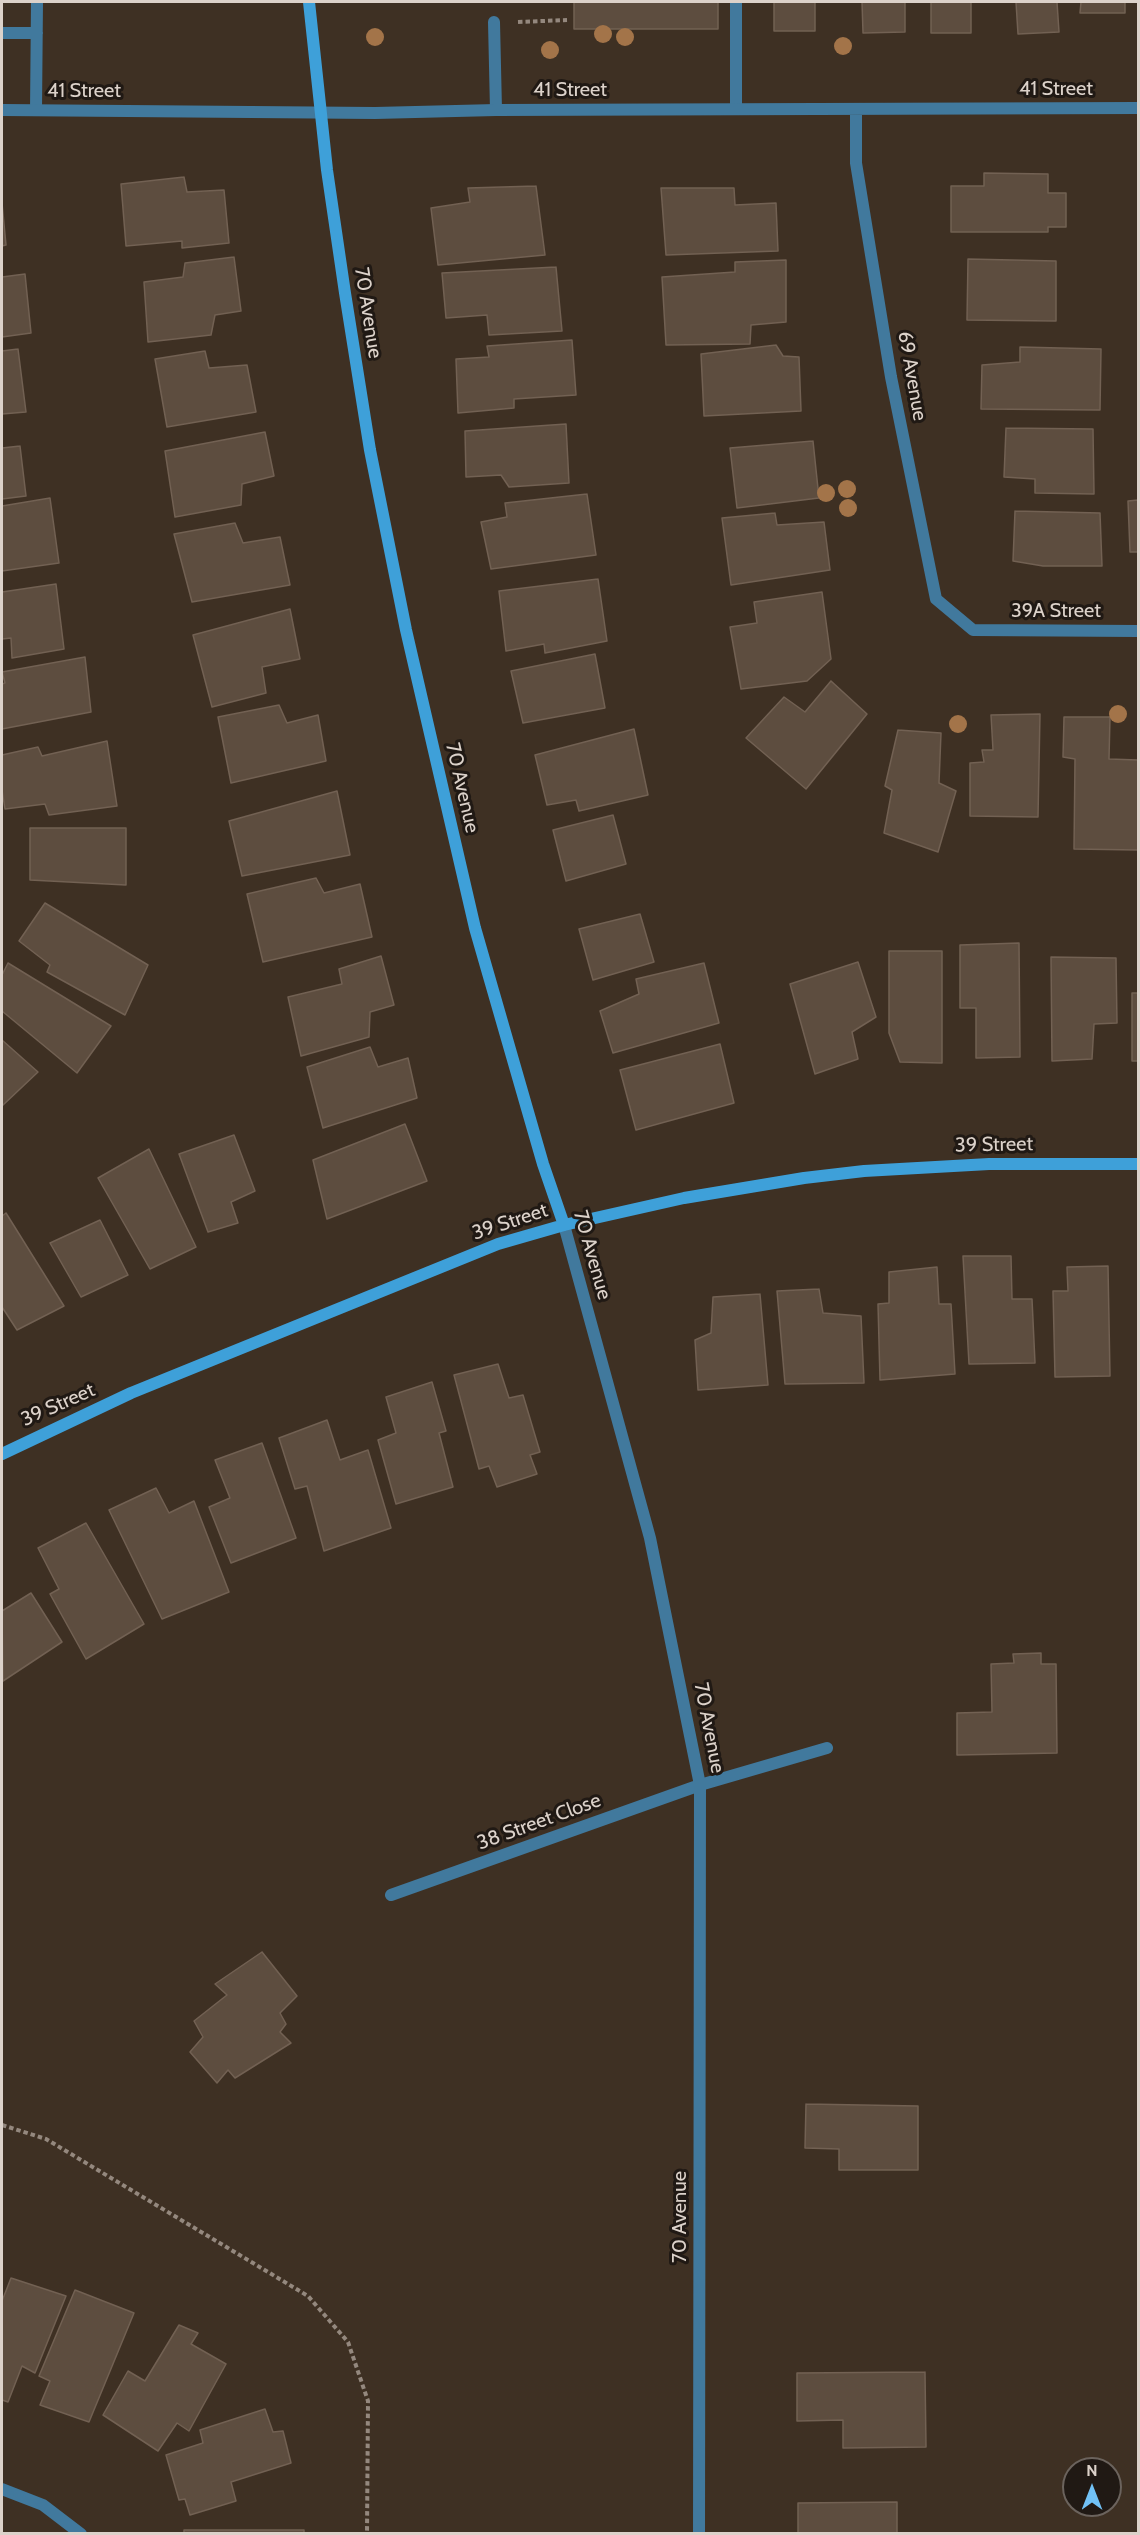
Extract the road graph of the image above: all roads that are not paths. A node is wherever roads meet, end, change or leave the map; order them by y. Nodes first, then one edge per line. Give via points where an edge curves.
1 (37, 2) edge
2 (309, 2) edge
3 (736, 2) edge
4 (494, 22) dead end
5 (2, 33) edge
6 (37, 33) junction
7 (1138, 108) edge
8 (736, 109) junction
9 (2, 110) edge
10 (36, 110) junction
11 (496, 110) junction
12 (856, 110) junction
13 (321, 112) junction
14 (973, 630) joint
15 (1138, 631) edge
16 (1138, 1164) edge
17 (564, 1225) junction
18 (2, 1454) edge
19 (827, 1748) dead end
20 (700, 1785) junction
21 (391, 1895) dead end
22 (2, 2488) edge
23 (81, 2534) edge
24 (699, 2534) edge

1 - 6 street
2 - 13 street, 70 Avenue
3 - 8 street
4 - 11 street
5 - 6 street
6 - 10 street
7 - 12 street, 41 Street
8 - 11 street, 41 Street
8 - 12 street, 41 Street
9 - 10 street, 41 Street
10 - 13 street, 41 Street
11 - 13 street, 41 Street
12 - 14 street, 69 Avenue via 856,163 891,377 936,599
13 - 17 street, 70 Avenue via 370,450 406,630 475,927
14 - 15 street, 39A Street
16 - 17 street, 39 Street via 989,1164 864,1171 684,1198
17 - 18 street, 39 Street via 488,1248 131,1393
17 - 20 street, 70 Avenue via 650,1538
19 - 20 street, 38 Street Close
20 - 21 street, 38 Street Close
20 - 24 street, 70 Avenue
22 - 23 street via 43,2505

